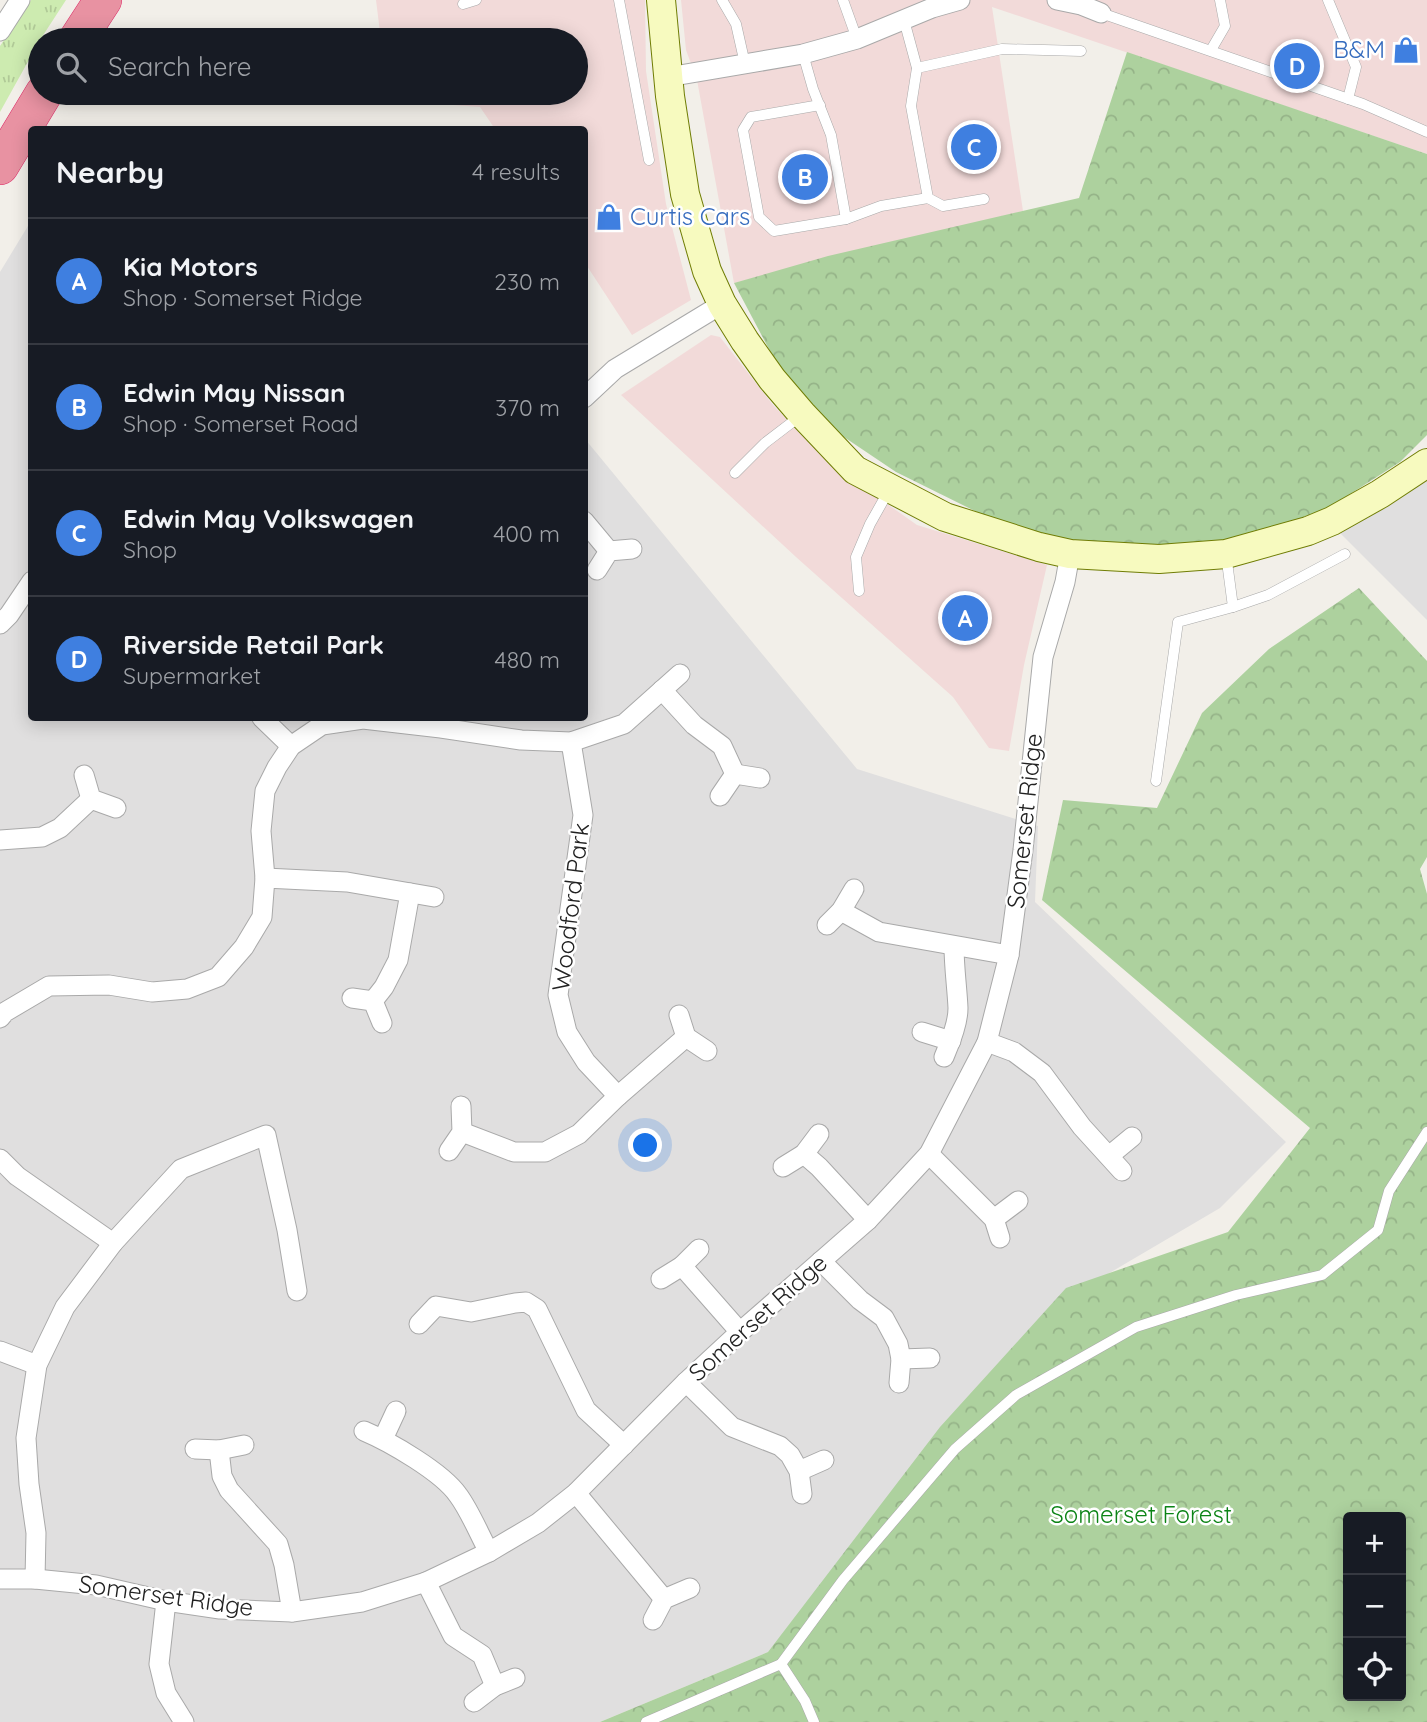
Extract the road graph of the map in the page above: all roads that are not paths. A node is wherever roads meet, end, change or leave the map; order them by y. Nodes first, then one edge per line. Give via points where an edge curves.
1 (20, 0) edge
2 (103, 0) edge
3 (476, 0) edge
4 (620, 0) edge
5 (661, 0) edge
6 (722, 0) edge
7 (843, 0) edge
8 (960, 0) edge
9 (1220, 0) edge
10 (1328, 0) edge
11 (1069, 1) edge
12 (463, 4) dead end
13 (1101, 13) joint
14 (904, 20) junction
15 (85, 28) edge
16 (0, 31) edge
17 (857, 39) junction
18 (1211, 50) junction
19 (1081, 51) dead end
20 (803, 54) junction
21 (745, 64) junction
22 (917, 68) junction
23 (668, 77) junction
24 (1348, 99) junction
25 (37, 105) edge
26 (820, 105) junction
27 (1427, 132) edge
28 (649, 160) dead end
29 (0, 166) edge
30 (929, 198) junction
31 (984, 199) dead end
32 (846, 219) junction
33 (722, 304) junction
34 (588, 394) edge
35 (803, 414) junction
36 (1427, 463) edge
37 (735, 473) dead end
38 (890, 488) junction
39 (588, 526) edge
40 (632, 549) dead end
41 (609, 551) junction
42 (1070, 554) junction
43 (1226, 554) junction
44 (1345, 554) dead end
45 (597, 570) dead end
46 (28, 587) edge
47 (859, 591) dead end
48 (1233, 607) junction
49 (0, 624) edge
50 (680, 674) dead end
51 (662, 690) junction
52 (265, 721) edge
53 (349, 721) edge
54 (402, 721) edge
55 (442, 723) edge
56 (571, 742) junction
57 (291, 746) junction
58 (735, 774) junction
59 (84, 775) dead end
60 (760, 778) dead end
61 (1156, 781) dead end
62 (720, 796) dead end
63 (91, 799) junction
64 (116, 808) dead end
65 (0, 840) edge
66 (265, 878) junction
67 (854, 889) dead end
68 (410, 893) junction
69 (434, 897) dead end
70 (954, 946) junction
71 (1009, 955) junction
72 (352, 998) dead end
73 (373, 1002) junction
74 (679, 1015) dead end
75 (0, 1018) edge
76 (382, 1023) dead end
77 (922, 1032) dead end
78 (686, 1037) junction
79 (987, 1042) junction
80 (707, 1051) dead end
81 (618, 1096) junction
82 (461, 1106) dead end
83 (462, 1132) junction
84 (1427, 1133) edge
85 (819, 1134) dead end
86 (1132, 1138) dead end
87 (449, 1151) dead end
88 (804, 1154) junction
89 (929, 1154) junction
90 (1109, 1156) junction
91 (0, 1159) edge
92 (783, 1167) dead end
93 (1122, 1171) dead end
94 (1018, 1201) dead end
95 (994, 1219) junction
96 (868, 1220) junction
97 (1000, 1238) dead end
98 (113, 1243) junction
99 (699, 1250) dead end
100 (821, 1261) junction
101 (681, 1266) junction
102 (660, 1279) dead end
103 (297, 1291) dead end
104 (419, 1324) dead end
105 (740, 1332) junction
106 (0, 1351) edge
107 (930, 1358) dead end
108 (901, 1359) junction
109 (37, 1365) junction
110 (686, 1382) junction
111 (899, 1382) dead end
112 (396, 1411) dead end
113 (364, 1432) dead end
114 (383, 1439) junction
115 (244, 1445) dead end
116 (624, 1445) junction
117 (195, 1449) dead end
118 (219, 1450) junction
119 (824, 1460) dead end
120 (799, 1471) junction
121 (576, 1493) junction
122 (803, 1494) dead end
123 (489, 1552) junction
124 (0, 1579) edge
125 (35, 1579) junction
126 (426, 1582) junction
127 (690, 1588) dead end
128 (664, 1598) junction
129 (166, 1601) junction
130 (292, 1612) junction
131 (653, 1620) dead end
132 (781, 1664) junction
133 (515, 1678) dead end
134 (495, 1686) junction
135 (474, 1702) dead end
136 (184, 1722) edge
137 (646, 1722) edge
138 (814, 1722) edge

1 - 16 street
2 - 15 highway
3 - 12 lane
4 - 28 lane
5 - 23 street
6 - 21 lane via 736,24
7 - 17 lane
8 - 14 street
9 - 18 lane via 1225,26
10 - 24 lane via 1356,66
11 - 13 street
13 - 18 lane
14 - 17 street
14 - 22 lane
17 - 20 street
18 - 24 lane
19 - 22 lane via 1002,49
20 - 21 street
20 - 26 lane
21 - 23 street
22 - 30 lane via 911,106
23 - 33 street via 685,194 707,271
24 - 27 lane
25 - 29 highway
26 - 32 lane via 831,135
26 - 32 lane via 751,117 743,130 759,217 774,231
30 - 31 lane via 943,206
30 - 32 lane via 881,206
33 - 34 street via 615,369
33 - 35 street via 772,379
35 - 37 lane
35 - 38 street via 855,470
36 - 43 street via 1332,521
38 - 42 street via 945,517
38 - 47 lane via 856,557
39 - 41 street
40 - 41 street
41 - 45 street
42 - 43 street via 1159,559
42 - 71 street, Somerset Ridge via 1042,657
43 - 48 lane
44 - 48 lane via 1268,595
46 - 49 street
48 - 61 lane via 1178,622
50 - 51 street
51 - 56 street via 624,724
51 - 58 street via 722,746
52 - 57 street
53 - 57 street via 322,725
54 - 55 street
55 - 56 street via 521,740
56 - 81 street, Woodford Park via 583,815 558,995 568,1032 586,1062
57 - 66 street via 265,791 261,831
58 - 60 street
58 - 62 street
59 - 63 street
63 - 64 street
63 - 65 street via 60,828 42,837
66 - 68 street via 347,882
66 - 75 street via 262,916 244,947 218,977 187,989 152,992 109,985 49,986
67 - 70 street via 834,918
68 - 69 street
68 - 73 street via 398,960
70 - 71 street
70 - 77 street via 958,1011 947,1049
71 - 79 street, Somerset Ridge
72 - 73 street
73 - 76 street
74 - 78 street
78 - 80 street
78 - 81 street
79 - 89 street, Somerset Ridge
79 - 90 street via 1014,1052 1042,1073
81 - 83 street via 579,1134 545,1152 514,1152
82 - 83 street
83 - 87 street
84 - 132 lane via 1389,1191 1378,1230 1322,1275 1236,1295 1136,1327 1016,1395 954,1449 843,1580
85 - 88 street
86 - 90 street
88 - 92 street
88 - 96 street
89 - 95 street
89 - 96 street, Somerset Ridge
90 - 93 street
91 - 98 street via 17,1176
94 - 95 street
95 - 97 street
96 - 100 street, Somerset Ridge
98 - 103 street via 181,1170 266,1135
98 - 109 street via 65,1307
99 - 101 street
100 - 105 street, Somerset Ridge
100 - 108 street via 884,1318
101 - 102 street
101 - 105 street
104 - 116 street via 434,1296 471,1312 526,1302 537,1309 586,1410
105 - 110 street, Somerset Ridge
106 - 109 street
107 - 108 street
108 - 111 street
109 - 125 street via 26,1438 36,1533
110 - 116 street, Somerset Ridge
110 - 120 street via 732,1427 780,1446
112 - 114 street
113 - 114 street
114 - 123 street via 458,1494
115 - 118 street
116 - 121 street, Somerset Ridge
117 - 118 street
118 - 130 street via 229,1490 278,1544
119 - 120 street
120 - 122 street
121 - 123 street, Somerset Ridge via 538,1523
121 - 128 street
123 - 126 street, Somerset Ridge
124 - 125 street, Somerset Ridge
125 - 129 street, Somerset Ridge via 96,1585
126 - 130 street, Somerset Ridge via 362,1602
126 - 134 street via 453,1636 482,1654
127 - 128 street
128 - 131 street
129 - 130 street, Somerset Ridge
129 - 136 street via 159,1664 166,1693
132 - 137 lane
132 - 138 lane
133 - 134 street
134 - 135 street

